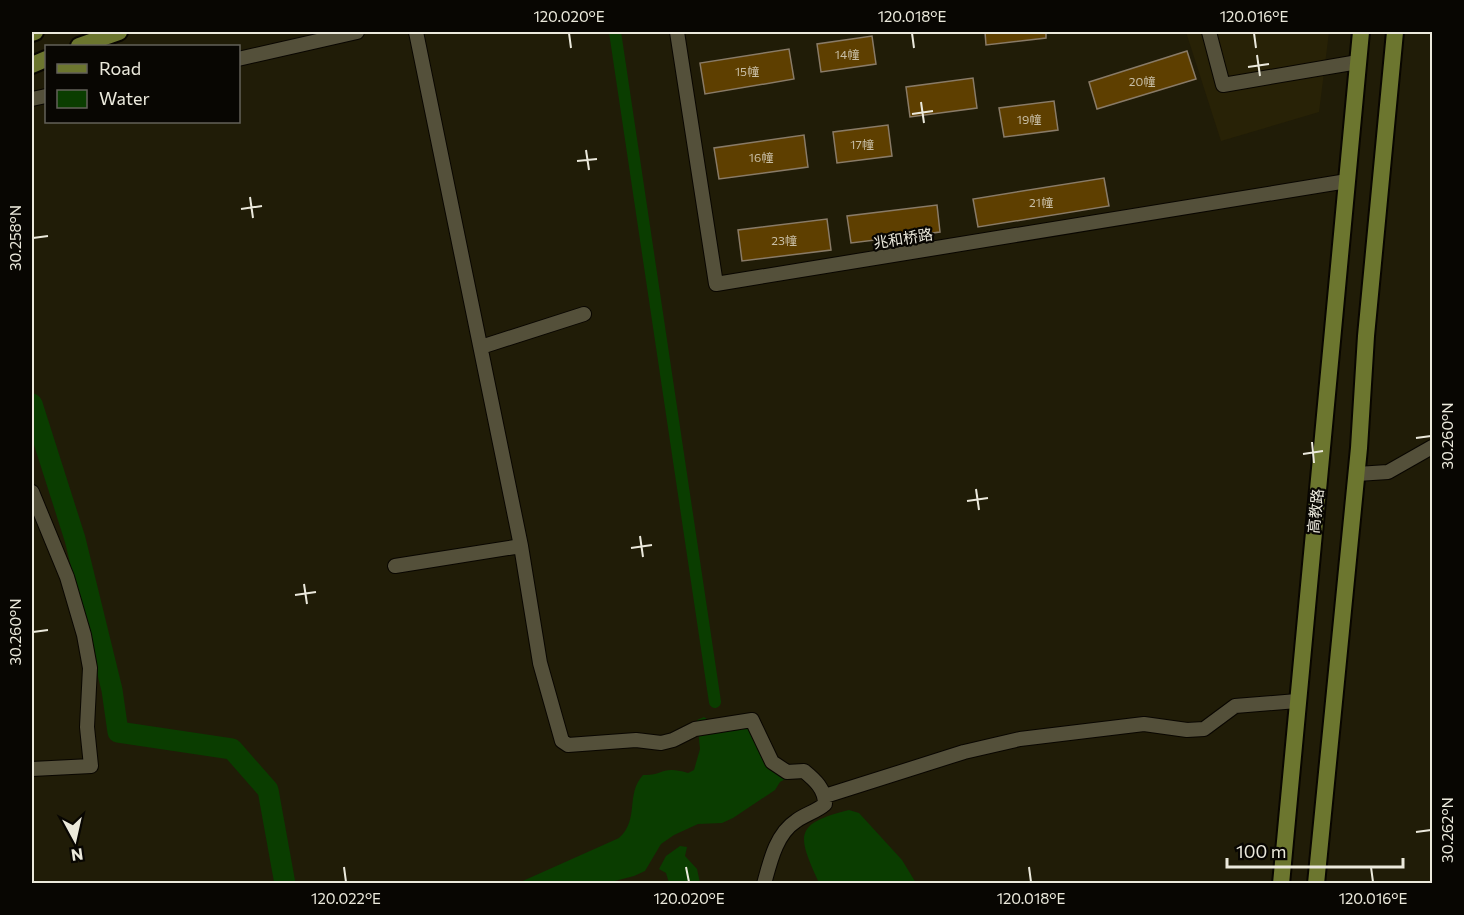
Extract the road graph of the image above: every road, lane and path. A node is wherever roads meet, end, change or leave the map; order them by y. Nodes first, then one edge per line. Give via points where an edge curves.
1 (119, 32) edge
2 (357, 32) edge
3 (416, 32) edge
4 (677, 32) edge
5 (1209, 32) edge
6 (1361, 32) edge
7 (1395, 32) edge
8 (82, 45) edge
9 (240, 59) edge
10 (1358, 62) junction
11 (1347, 181) junction
12 (584, 314) dead end
13 (481, 347) junction
14 (1432, 447) edge
15 (1357, 474) junction
16 (32, 492) edge
17 (521, 546) junction
18 (395, 566) dead end
19 (1298, 701) junction
20 (32, 769) edge
21 (825, 796) junction
22 (764, 884) edge
23 (1281, 884) edge
24 (1316, 884) edge

1 - 8 main road
2 - 9 street
3 - 13 street
4 - 11 street, 兆和桥路 via 716,284
5 - 10 street via 1223,85
6 - 10 main road, 高教路
7 - 15 main road
10 - 11 main road, 高教路
11 - 19 main road, 高教路
12 - 13 street
13 - 17 street
14 - 15 street via 1388,472
15 - 24 main road
16 - 20 street via 67,577 84,635 90,668 87,727 91,766
17 - 18 street
17 - 21 street via 540,663 562,741 568,745 661,742 694,729 752,720 772,762 787,772 804,771
19 - 21 street via 1235,706 1204,729 1144,724 1020,739 953,755
19 - 23 main road, 高教路
21 - 22 street via 825,804 785,830

